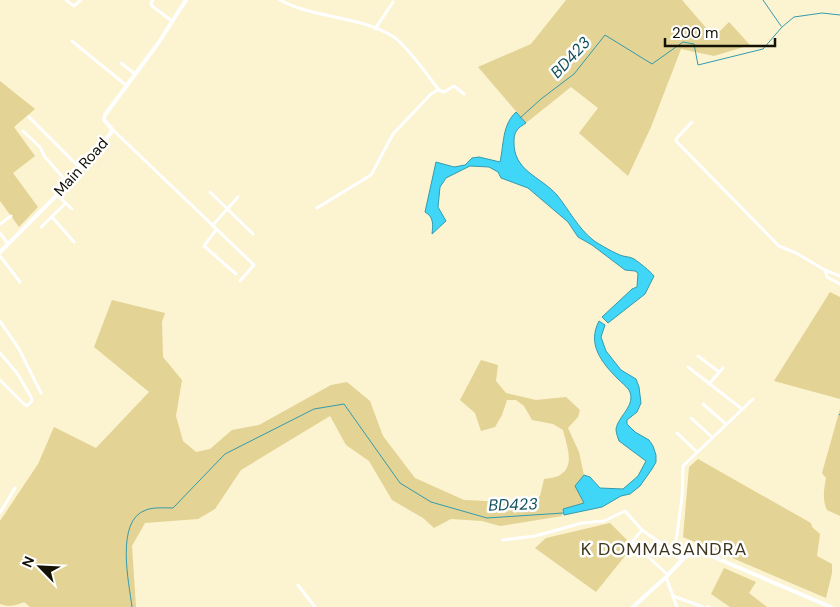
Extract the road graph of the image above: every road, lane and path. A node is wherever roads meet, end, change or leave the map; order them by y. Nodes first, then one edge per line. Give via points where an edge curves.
1 (66, 0) edge
2 (81, 0) edge
3 (154, 0) edge
4 (186, 0) edge
5 (280, 0) edge
6 (393, 2) dead end
7 (172, 21) junction
8 (375, 29) junction
9 (72, 41) dead end
10 (121, 63) dead end
11 (136, 74) junction
12 (127, 86) junction
13 (438, 90) junction
14 (464, 94) dead end
15 (29, 117) dead end
16 (692, 122) dead end
17 (112, 129) junction
18 (23, 131) dead end
19 (81, 169) junction
20 (68, 182) junction
21 (210, 192) dead end
22 (57, 195) junction
23 (238, 197) dead end
24 (66, 203) junction
25 (317, 208) dead end
26 (72, 209) dead end
27 (227, 209) junction
28 (11, 216) dead end
29 (52, 217) junction
30 (0, 224) edge
31 (212, 226) junction
32 (41, 227) dead end
33 (216, 230) junction
34 (0, 234) edge
35 (253, 234) dead end
36 (74, 242) dead end
37 (8, 244) junction
38 (0, 254) edge
39 (824, 270) junction
40 (236, 274) dead end
41 (840, 276) edge
42 (240, 281) dead end
43 (20, 282) dead end
44 (840, 284) edge
45 (0, 321) edge
46 (0, 353) edge
47 (698, 356) dead end
48 (688, 367) dead end
49 (723, 368) dead end
50 (719, 372) junction
51 (0, 380) edge
52 (709, 384) junction
53 (41, 393) dead end
54 (753, 399) dead end
55 (703, 404) dead end
56 (742, 409) junction
57 (690, 418) dead end
58 (726, 424) junction
59 (677, 433) dead end
60 (712, 437) junction
61 (697, 452) junction
62 (15, 488) dead end
63 (0, 514) edge
64 (642, 530) junction
65 (503, 540) dead end
66 (675, 554) junction
67 (682, 560) junction
68 (667, 576) junction
69 (298, 585) dead end
70 (673, 596) junction
71 (315, 607) edge
72 (633, 607) edge
73 (677, 607) edge
74 (703, 607) edge
75 (831, 607) edge

1 - 2 street via 74,6
3 - 7 street via 152,6
4 - 7 street, Main Road
5 - 8 street
6 - 8 street
7 - 11 street, Main Road
8 - 13 street via 401,43
9 - 12 street
10 - 11 street
11 - 12 street, Main Road
12 - 17 street, Main Road via 104,118
13 - 14 street via 444,92 454,86
13 - 25 street via 393,134 371,175
15 - 19 street
16 - 39 street via 676,140 780,246
17 - 19 street, Main Road
17 - 31 street
18 - 20 street
19 - 20 street, Main Road
20 - 22 street, Main Road
21 - 27 street
22 - 24 street
22 - 37 street, Main Road
23 - 27 street
24 - 26 street
24 - 29 street
27 - 31 street
27 - 35 street
28 - 30 street
29 - 32 street
29 - 36 street
31 - 33 street
33 - 40 street via 204,246
33 - 42 street via 254,265
34 - 37 street
37 - 38 street, Main Road
38 - 43 street
39 - 41 street
39 - 44 street via 827,277
45 - 53 street via 19,349
46 - 51 street via 17,372 32,401 27,406
47 - 50 street
48 - 52 street
49 - 50 street
50 - 52 street
52 - 56 street
54 - 56 street
55 - 58 street
56 - 58 street
57 - 60 street
58 - 60 street
59 - 61 street
60 - 61 street
61 - 66 street via 683,466
62 - 63 street
64 - 65 street via 625,510 604,520
64 - 66 street
64 - 68 street via 632,542
66 - 67 street
67 - 68 street
67 - 75 street via 702,552
68 - 70 street
68 - 72 street
69 - 71 street
70 - 73 street
70 - 74 street

